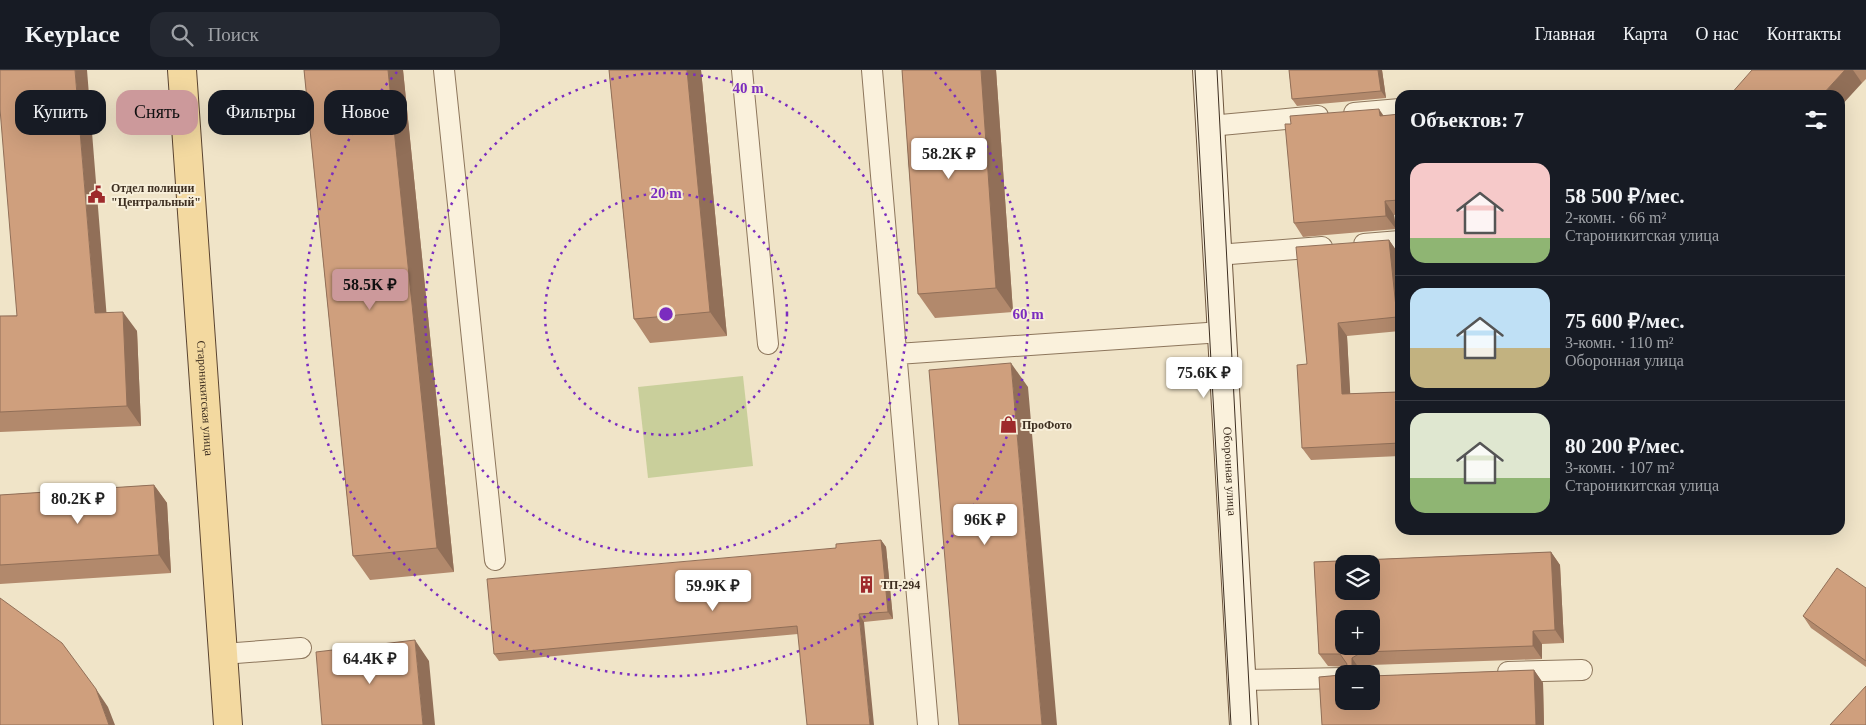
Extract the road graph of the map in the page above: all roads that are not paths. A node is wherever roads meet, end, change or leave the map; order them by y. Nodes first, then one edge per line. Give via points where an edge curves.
1 (182, 70) edge
2 (444, 70) edge
3 (742, 70) edge
4 (872, 70) edge
5 (1207, 70) edge
6 (1395, 109) edge
7 (1210, 126) junction
8 (1395, 241) edge
9 (1217, 255) junction
10 (1222, 332) junction
11 (768, 344) dead end
12 (897, 354) junction
13 (495, 560) dead end
14 (301, 648) dead end
15 (223, 654) junction
16 (1582, 670) dead end
17 (1486, 673) edge
18 (1335, 678) edge
19 (1241, 680) junction
20 (228, 725) edge
21 (928, 725) edge
22 (1244, 725) edge

1 - 15 main road, Староникитская улица
2 - 13 lane
3 - 11 lane
4 - 12 lane
5 - 7 main road, Оборонная улица
6 - 7 lane
7 - 9 main road, Оборонная улица
8 - 9 lane
9 - 10 main road, Оборонная улица
10 - 12 lane
10 - 19 main road, Оборонная улица
12 - 21 lane
14 - 15 lane
15 - 20 main road, Староникитская улица
16 - 17 lane
18 - 19 lane
19 - 22 main road, Оборонная улица

